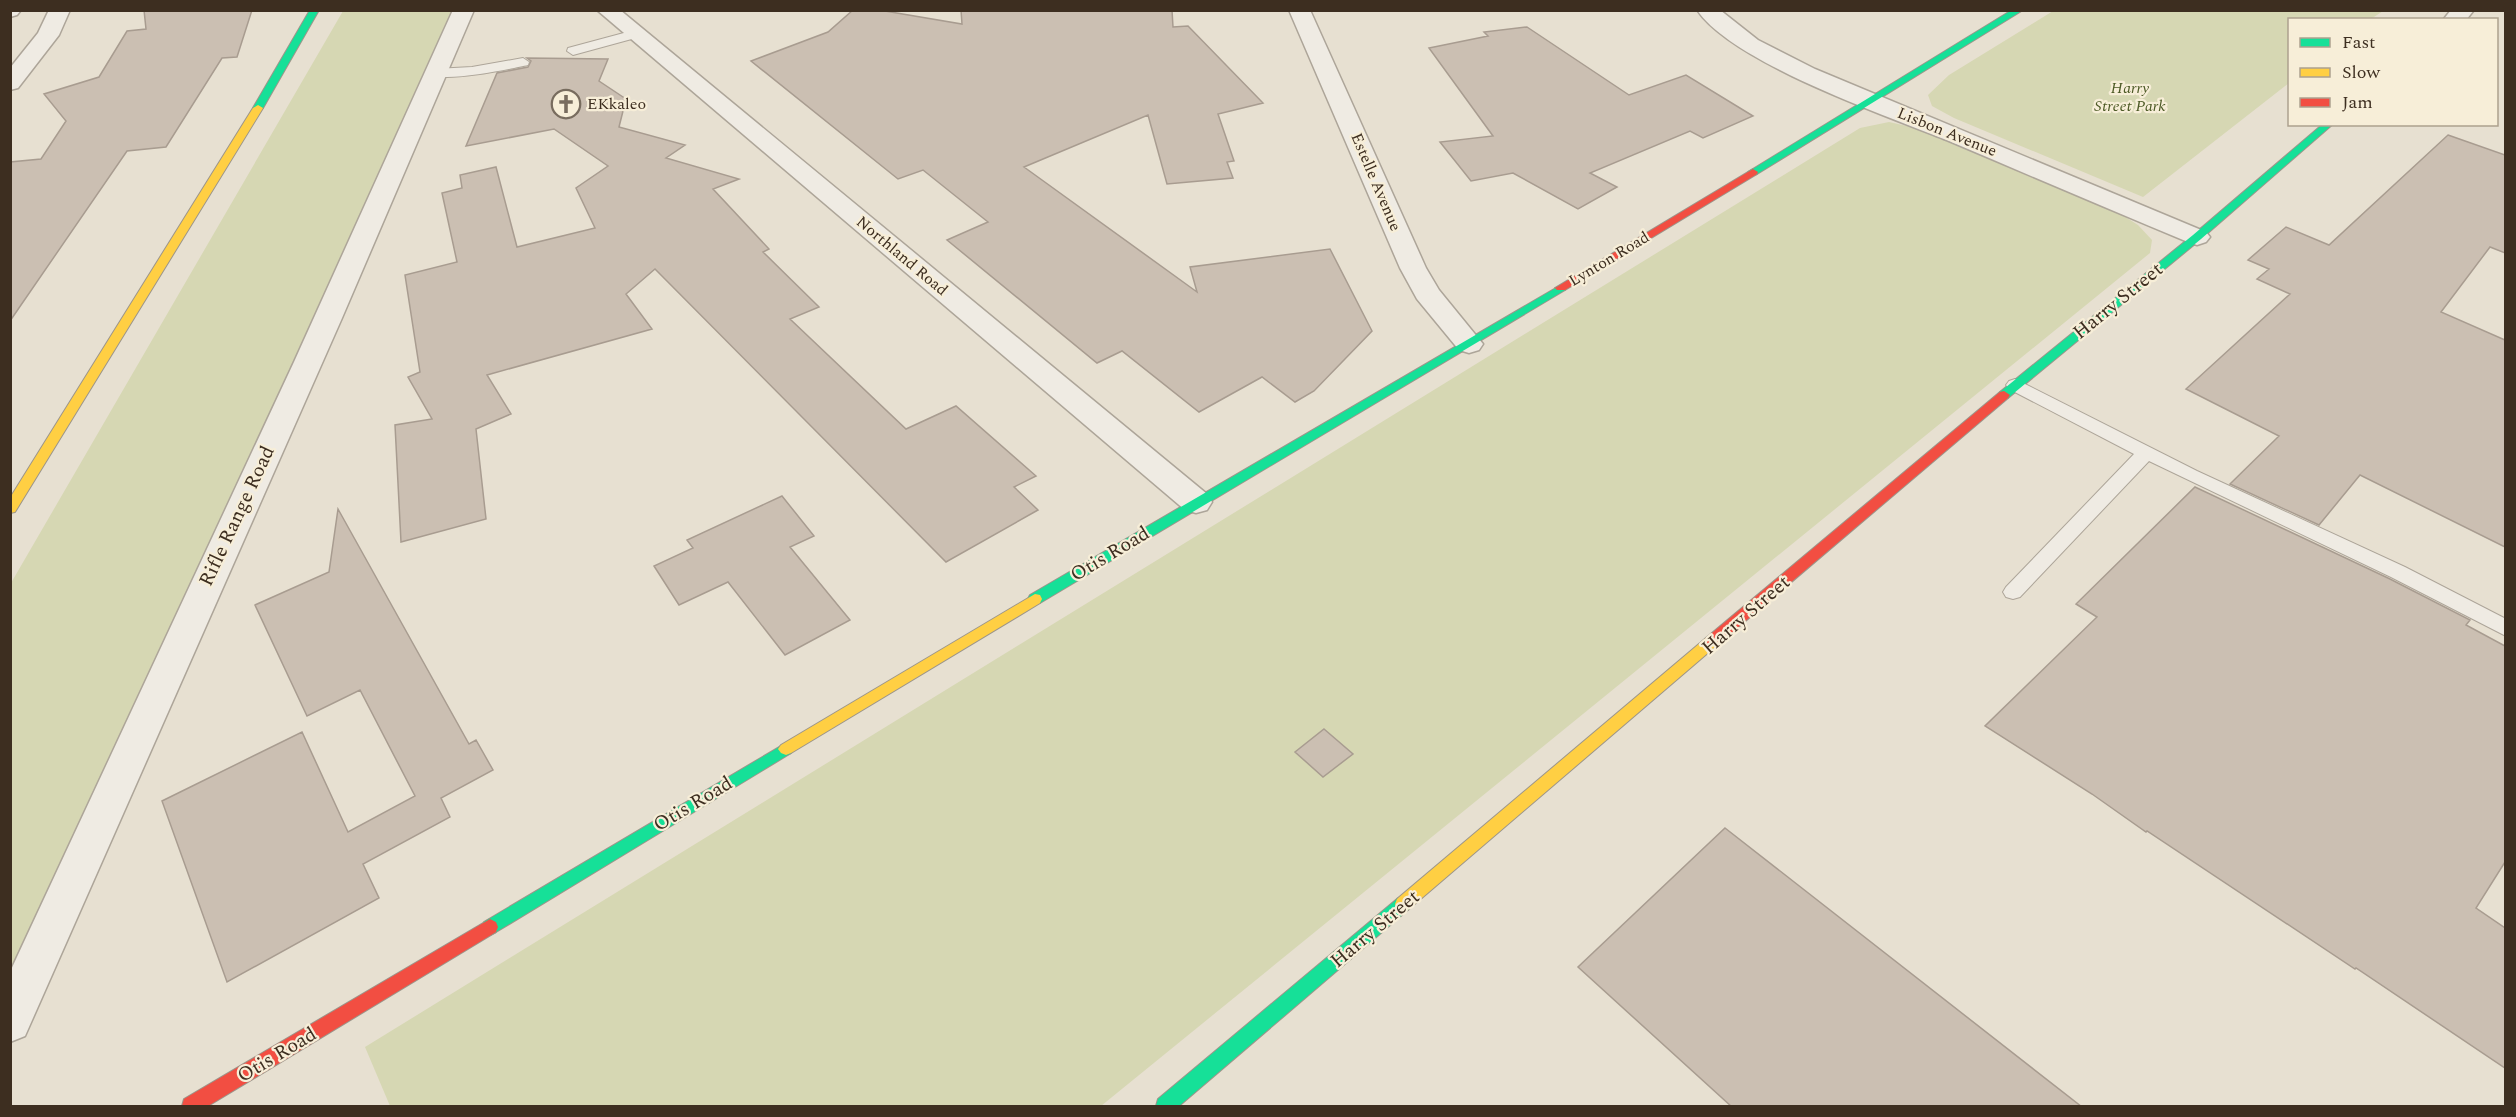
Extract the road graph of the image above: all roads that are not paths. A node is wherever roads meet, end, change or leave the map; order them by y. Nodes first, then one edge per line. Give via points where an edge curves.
1 (60, 10) edge
2 (315, 10) edge
3 (464, 10) edge
4 (607, 10) edge
5 (1299, 10) edge
6 (1707, 10) edge
7 (2019, 10) edge
8 (635, 34) junction
9 (573, 51) dead end
10 (523, 62) dead end
11 (435, 73) junction
12 (10, 83) edge
13 (1872, 101) junction
14 (2328, 126) edge
15 (2197, 237) junction
16 (1469, 344) junction
17 (2015, 385) junction
18 (2146, 453) junction
19 (1196, 502) junction
20 (10, 509) edge
21 (2013, 592) dead end
22 (2505, 628) edge
23 (10, 1021) edge
24 (191, 1107) edge
25 (1165, 1107) edge

1 - 12 street via 48,34
2 - 20 street
3 - 11 street, Rifle Range Road
4 - 8 street, Northland Road
5 - 16 street, Estelle Avenue via 1413,268 1427,293
6 - 13 street, Lisbon Avenue via 1746,42
7 - 13 street, Lynton Road
8 - 9 lane
8 - 19 street, Northland Road
10 - 11 lane
11 - 23 street, Rifle Range Road
13 - 15 street, Lisbon Avenue
13 - 16 street, Lynton Road
14 - 15 street, Harry Street
15 - 17 street, Harry Street
16 - 19 street, Lynton Road
17 - 18 lane
17 - 25 street, Harry Street
18 - 21 lane
18 - 22 lane via 2398,572
19 - 24 street, Otis Road

